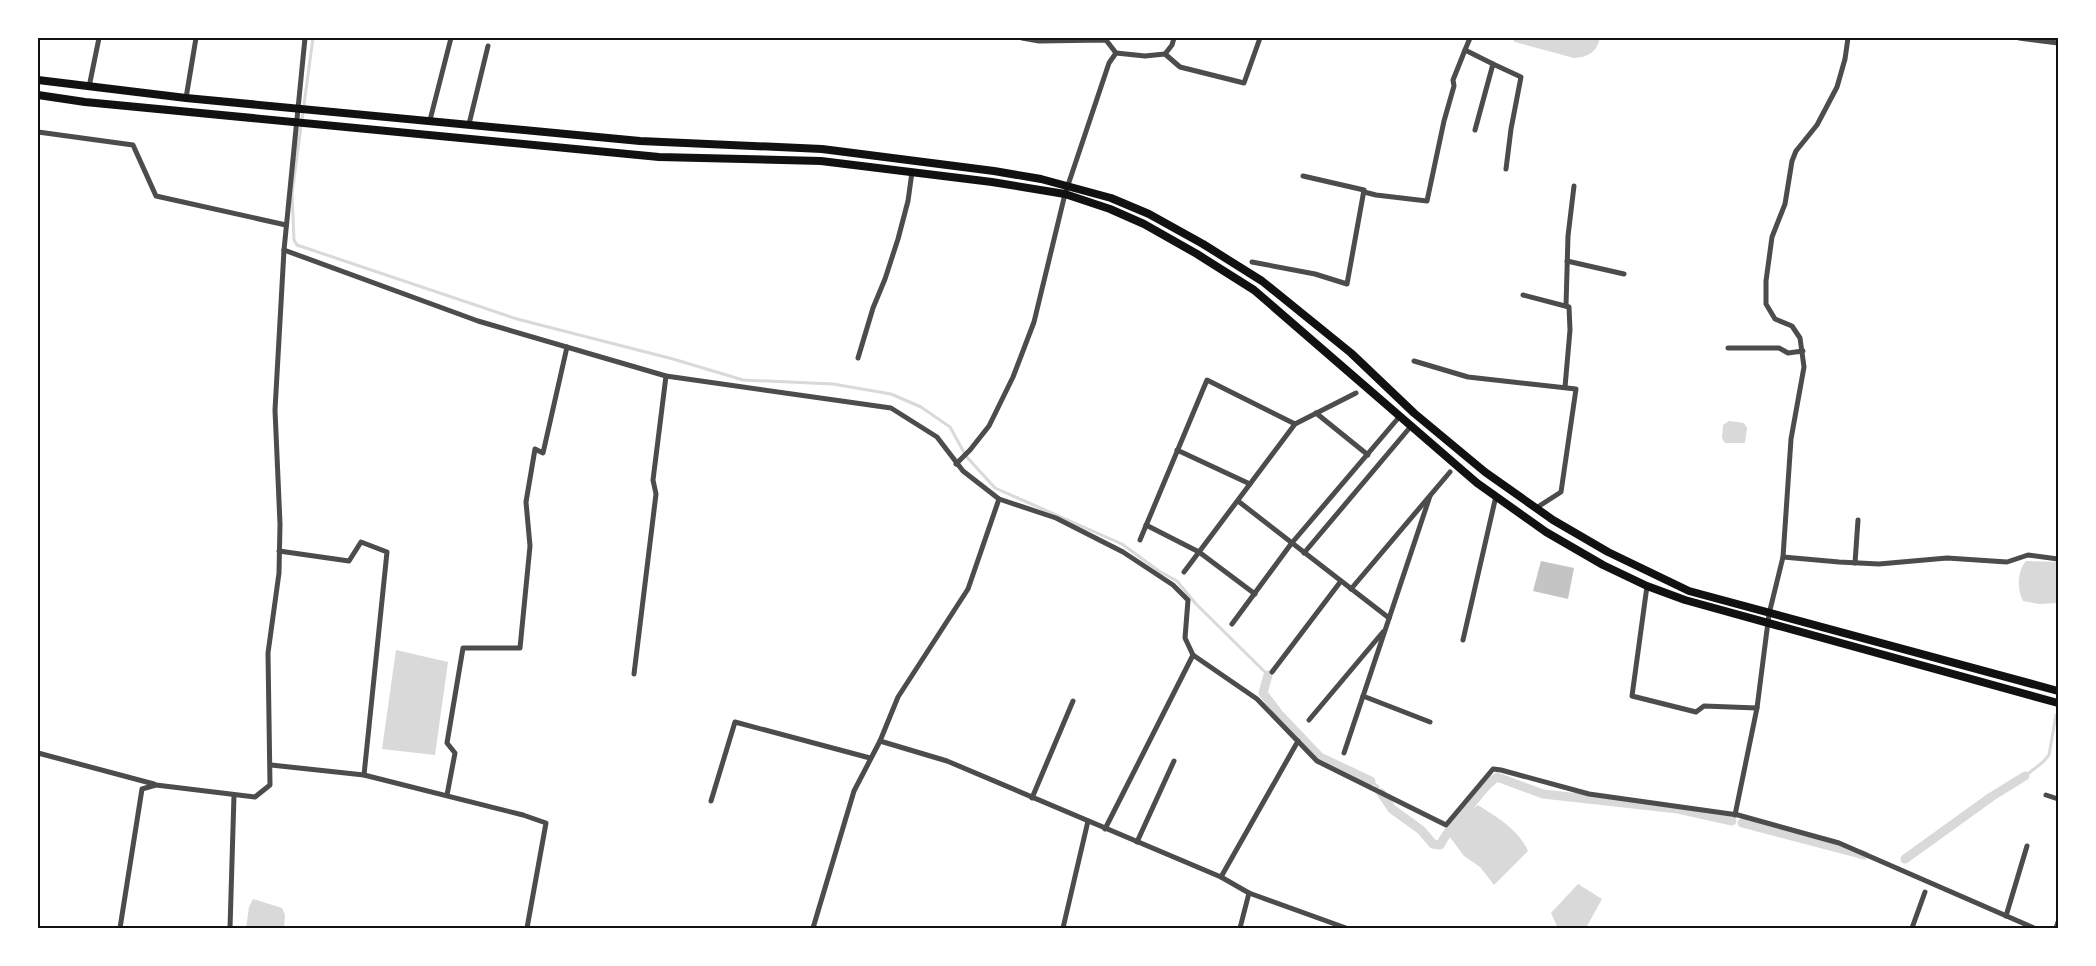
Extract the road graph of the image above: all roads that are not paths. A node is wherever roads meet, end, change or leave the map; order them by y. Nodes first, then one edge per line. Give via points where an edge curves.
1 (99, 38) edge
2 (196, 38) edge
3 (305, 38) edge
4 (451, 38) edge
5 (1022, 38) edge
6 (1173, 38) edge
7 (1260, 38) edge
8 (1470, 38) edge
9 (1848, 38) edge
10 (2019, 38) edge
11 (2058, 43) edge
12 (488, 46) dead end
13 (1465, 50) junction
14 (1116, 53) junction
15 (1165, 54) junction
16 (1493, 64) junction
17 (38, 80) edge
18 (89, 87) junction
19 (38, 95) edge
20 (186, 98) junction
21 (297, 107) junction
22 (430, 120) junction
23 (296, 122) junction
24 (469, 124) junction
25 (1475, 130) dead end
26 (38, 132) edge
27 (1506, 169) dead end
28 (912, 172) junction
29 (1303, 176) dead end
30 (1574, 186) dead end
31 (1067, 190) junction
32 (1364, 192) junction
33 (286, 225) junction
34 (284, 250) junction
35 (1567, 261) junction
36 (1252, 262) dead end
37 (1624, 274) dead end
38 (1523, 295) dead end
39 (1566, 306) junction
40 (567, 346) junction
41 (1728, 348) dead end
42 (1803, 351) junction
43 (858, 358) dead end
44 (1414, 361) dead end
45 (666, 376) junction
46 (1565, 387) junction
47 (1356, 393) dead end
48 (1316, 413) junction
49 (1400, 416) junction
50 (1295, 424) junction
51 (1412, 426) junction
52 (1177, 450) junction
53 (1368, 455) junction
54 (958, 462) junction
55 (1450, 472) dead end
56 (1250, 484) junction
57 (1430, 496) junction
58 (1496, 496) junction
59 (999, 499) junction
60 (1238, 501) junction
61 (1536, 508) junction
62 (1858, 520) dead end
63 (1146, 525) junction
64 (1140, 540) dead end
65 (1292, 543) junction
66 (279, 551) junction
67 (1199, 552) junction
68 (1304, 552) junction
69 (1782, 556) junction
70 (2058, 559) edge
71 (1855, 563) junction
72 (1184, 572) dead end
73 (1341, 581) junction
74 (1647, 586) junction
75 (1351, 589) junction
76 (1255, 594) junction
77 (1769, 614) junction
78 (1389, 618) junction
79 (1232, 624) dead end
80 (1768, 624) junction
81 (1386, 629) junction
82 (1463, 640) dead end
83 (1193, 655) junction
84 (1272, 672) dead end
85 (634, 674) dead end
86 (2058, 690) edge
87 (1363, 696) junction
88 (1073, 701) dead end
89 (2058, 703) edge
90 (1757, 708) junction
91 (1309, 720) dead end
92 (1430, 722) dead end
93 (880, 741) junction
94 (1298, 741) junction
95 (38, 753) edge
96 (1344, 753) dead end
97 (870, 758) junction
98 (1174, 761) dead end
99 (271, 765) junction
100 (364, 774) junction
101 (156, 785) junction
102 (234, 795) junction
103 (447, 795) junction
104 (2046, 795) dead end
105 (1032, 798) junction
106 (2058, 799) edge
107 (711, 801) dead end
108 (1735, 815) junction
109 (1088, 821) junction
110 (1105, 829) junction
111 (1137, 842) junction
112 (2027, 846) dead end
113 (1221, 877) junction
114 (1925, 892) dead end
115 (1249, 893) junction
116 (2006, 916) junction
117 (2058, 922) edge
118 (120, 928) edge
119 (230, 928) edge
120 (529, 928) edge
121 (813, 928) edge
122 (1063, 928) edge
123 (1240, 928) edge
124 (1346, 928) edge
125 (1912, 928) edge
126 (2034, 928) edge
127 (2056, 928) edge

1 - 18 street
2 - 20 street
3 - 21 street
4 - 22 street
5 - 14 street via 1106,40
6 - 15 street
7 - 15 street via 1244,82 1180,67
8 - 13 street
9 - 42 street via 1837,87 1792,160 1785,204 1772,237 1766,304 1775,319 1792,326
10 - 11 street
12 - 24 street
13 - 16 street
13 - 32 street via 1453,80 1427,201
14 - 15 street
14 - 31 street via 1106,71
16 - 25 street
16 - 27 street via 1521,77
17 - 18 main road
18 - 20 main road
19 - 23 main road
20 - 21 main road
21 - 22 main road
21 - 23 street
22 - 24 main road
23 - 28 main road via 659,157 821,161
23 - 33 street
24 - 31 main road via 640,141 822,149 994,171
26 - 33 street via 133,145 156,196
28 - 31 main road
28 - 43 street via 898,239
29 - 32 street
30 - 35 street
31 - 49 main road via 1144,224 1254,290
31 - 54 street via 1034,322 1013,377 989,426
31 - 61 main road via 1111,198 1149,214 1262,281 1351,353 1414,413 1485,472
32 - 36 street via 1347,284
33 - 34 street
34 - 40 street via 478,321
34 - 66 street via 275,410
35 - 37 street
35 - 39 street
38 - 39 street
39 - 46 street via 1570,330
40 - 45 street
40 - 103 street via 543,453 535,449 530,472 526,502 530,546 520,648 463,648 447,743 455,753
41 - 42 street
42 - 69 street
44 - 46 street via 1468,377
45 - 54 street via 891,408 937,437
45 - 85 street
46 - 61 street via 1576,388 1576,398 1561,492
47 - 48 street
48 - 50 street
48 - 53 street
49 - 51 main road
49 - 53 street
50 - 52 street via 1207,380
50 - 56 street
51 - 58 main road
51 - 68 street
52 - 56 street
52 - 63 street
53 - 65 street
54 - 59 street
55 - 57 street
56 - 60 street
57 - 75 street
57 - 78 street
58 - 74 main road via 1546,532
58 - 82 street
59 - 83 street via 1056,518 1124,552 1173,585 1188,600 1185,638
59 - 93 street via 968,589 898,697
60 - 65 street
60 - 67 street
61 - 77 main road via 1649,573 1689,591
62 - 71 street
63 - 64 street
63 - 67 street
65 - 68 street
65 - 76 street
66 - 99 street via 268,653
66 - 100 street via 349,561 361,542 387,552
67 - 72 street
67 - 76 street
68 - 73 street
69 - 71 street
69 - 77 street
70 - 71 street via 2028,555 2007,562 1947,558
73 - 75 street
73 - 84 street
74 - 80 main road
74 - 90 street via 1632,696 1696,712 1704,706
75 - 78 street
76 - 79 street
77 - 80 street
77 - 86 main road
78 - 81 street
80 - 89 main road
80 - 90 street
81 - 87 street
81 - 91 street
83 - 94 street via 1257,699
83 - 110 street
87 - 92 street
87 - 96 street
88 - 105 street
90 - 108 street
93 - 97 street
93 - 105 street via 946,761
94 - 108 street via 1317,761 1446,825 1493,769 1588,794
94 - 113 street
95 - 101 street
97 - 107 street via 735,722
97 - 121 street via 854,791
98 - 111 street
99 - 100 street
99 - 102 street via 270,785 255,797
100 - 103 street
101 - 102 street
101 - 118 street via 142,789
102 - 119 street
103 - 120 street via 546,823
104 - 106 street
105 - 109 street
108 - 116 street via 1839,843
109 - 110 street
109 - 122 street
110 - 111 street
111 - 113 street
112 - 116 street
113 - 115 street
114 - 125 street
115 - 123 street
115 - 124 street
116 - 126 street
117 - 127 street

